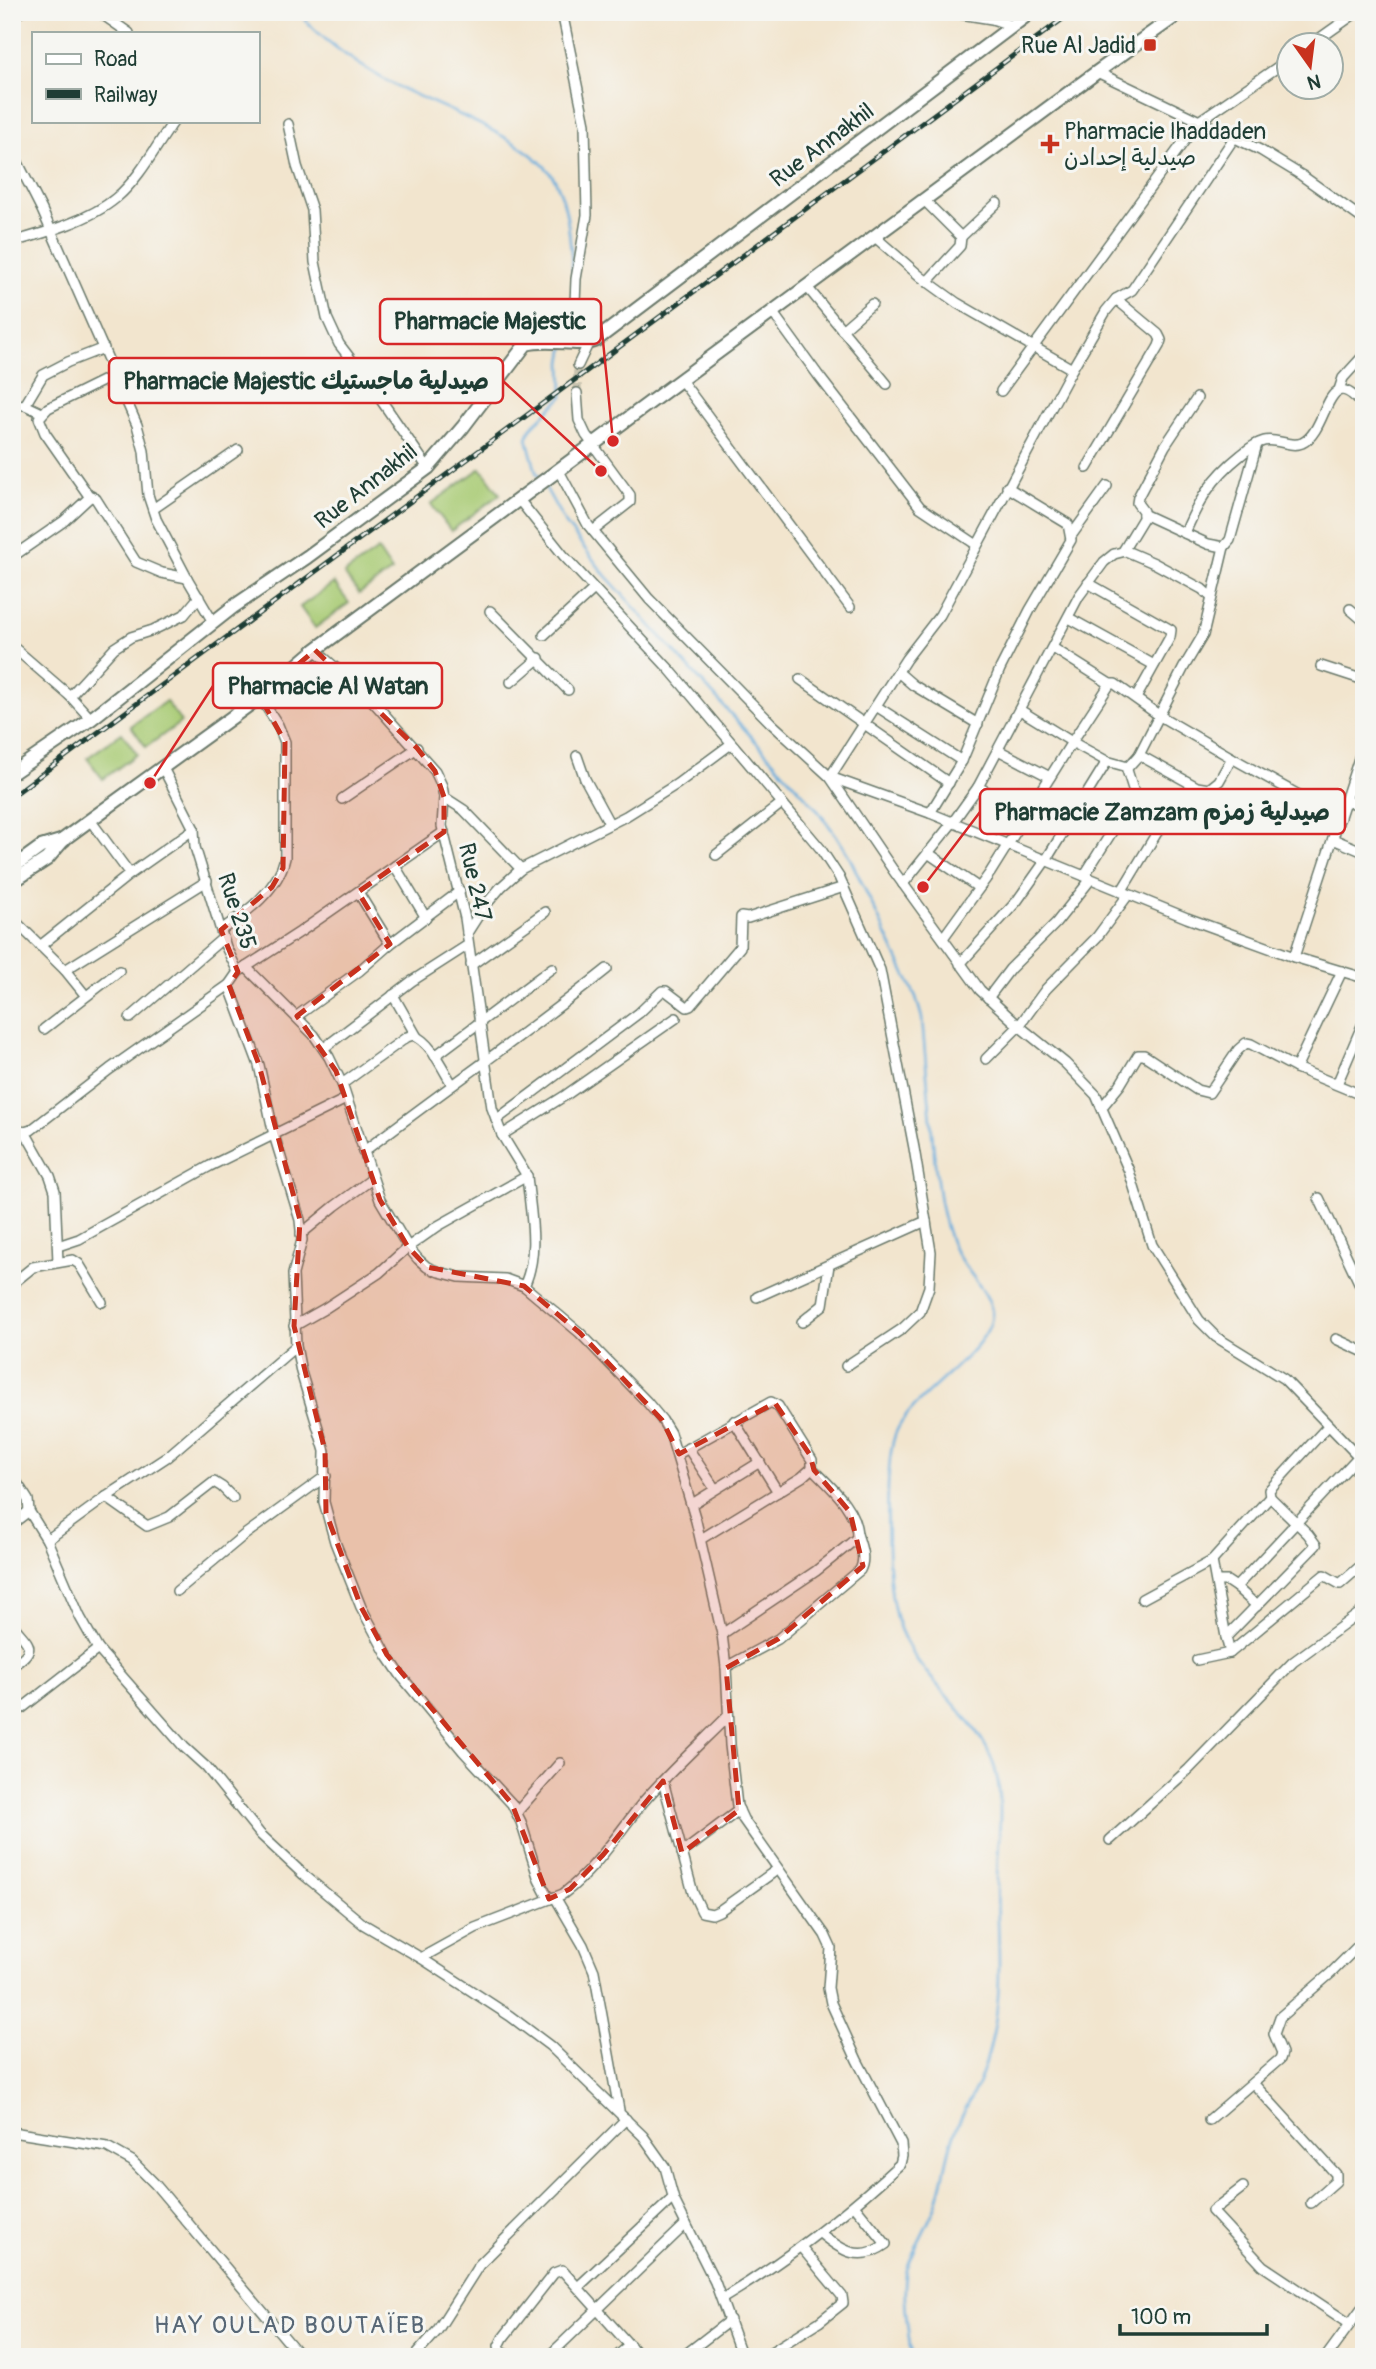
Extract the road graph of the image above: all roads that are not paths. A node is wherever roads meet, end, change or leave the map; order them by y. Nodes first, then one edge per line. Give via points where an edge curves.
1 (20, 12) edge
2 (99, 12) edge
3 (562, 12) edge
4 (948, 12) edge
5 (1031, 12) edge
6 (1181, 12) edge
7 (1357, 12) edge
8 (12, 13) edge
9 (1013, 26) junction
10 (128, 32) edge
11 (1329, 32) edge
12 (1274, 70) edge
13 (1097, 72) junction
14 (1199, 121) junction
15 (173, 122) edge
16 (288, 124) dead end
17 (1234, 138) junction
18 (12, 151) edge
19 (925, 201) junction
20 (997, 203) dead end
21 (1364, 220) edge
22 (51, 231) junction
23 (875, 237) junction
24 (961, 237) junction
25 (12, 242) edge
26 (927, 282) junction
27 (807, 287) junction
28 (1116, 299) junction
29 (872, 304) dead end
30 (774, 313) junction
31 (842, 330) junction
32 (578, 343) junction
33 (1032, 346) junction
34 (104, 348) junction
35 (1364, 355) edge
36 (578, 365) tunnel mouth
37 (1072, 369) junction
38 (115, 375) junction
39 (681, 380) junction
40 (887, 384) dead end
41 (1339, 390) junction
42 (1002, 391) dead end
43 (577, 393) tunnel mouth
44 (1196, 398) dead end
45 (12, 404) edge
46 (26, 405) junction
47 (1364, 407) edge
48 (42, 413) junction
49 (1257, 444) junction
50 (593, 446) junction
51 (238, 450) dead end
52 (428, 468) junction
53 (1087, 468) dead end
54 (555, 474) junction
55 (1107, 486) dead end
56 (1007, 487) junction
57 (89, 496) junction
58 (520, 500) junction
59 (153, 509) junction
60 (1143, 514) junction
61 (593, 531) junction
62 (1185, 533) junction
63 (1071, 536) junction
64 (978, 545) junction
65 (1224, 547) junction
66 (1123, 551) junction
67 (12, 557) edge
68 (187, 578) junction
69 (1088, 583) junction
70 (594, 589) junction
71 (199, 597) junction
72 (1211, 597) junction
73 (850, 607) dead end
74 (1350, 609) dead end
75 (490, 611) dead end
76 (1069, 618) junction
77 (1364, 621) edge
78 (213, 622) junction
79 (544, 635) dead end
80 (12, 646) edge
81 (1054, 648) junction
82 (316, 650) junction
83 (539, 658) junction
84 (1154, 665) junction
85 (1321, 666) dead end
86 (898, 672) junction
87 (800, 679) dead end
88 (1364, 680) edge
89 (511, 682) dead end
90 (1110, 684) junction
91 (568, 690) dead end
92 (70, 696) junction
93 (260, 697) junction
94 (1136, 698) junction
95 (876, 706) junction
96 (1020, 710) junction
97 (1160, 716) junction
98 (91, 719) junction
99 (864, 724) junction
100 (978, 724) junction
101 (1072, 741) junction
102 (1364, 743) edge
103 (731, 744) junction
104 (416, 748) junction
105 (998, 750) junction
106 (1139, 755) junction
107 (577, 757) dead end
108 (1232, 758) junction
109 (962, 761) junction
110 (1108, 762) junction
111 (1126, 767) junction
112 (163, 768) junction
113 (12, 773) edge
114 (830, 777) junction
115 (1050, 777) junction
116 (949, 783) junction
117 (978, 787) junction
118 (1135, 795) junction
119 (444, 797) junction
120 (342, 799) dead end
121 (1345, 802) junction
122 (782, 803) junction
123 (1364, 805) edge
124 (930, 813) junction
125 (1028, 813) junction
126 (1340, 818) junction
127 (90, 820) junction
128 (953, 822) junction
129 (609, 823) junction
130 (194, 829) junction
131 (444, 832) junction
132 (64, 839) junction
133 (1333, 839) junction
134 (1009, 845) junction
135 (1364, 852) edge
136 (928, 853) junction
137 (716, 855) dead end
138 (1046, 860) junction
139 (395, 866) junction
140 (12, 868) edge
141 (521, 869) junction
142 (130, 874) junction
143 (1088, 877) junction
144 (207, 881) junction
145 (12, 882) edge
146 (903, 884) junction
147 (844, 887) junction
148 (979, 888) junction
149 (460, 891) junction
150 (358, 892) junction
151 (1125, 894) junction
152 (545, 912) dead end
153 (12, 918) edge
154 (426, 918) junction
155 (467, 933) junction
156 (222, 934) junction
157 (943, 938) junction
158 (390, 944) junction
159 (468, 944) junction
160 (40, 946) junction
161 (1294, 957) junction
162 (960, 964) junction
163 (471, 965) junction
164 (552, 968) dead end
165 (242, 969) junction
166 (607, 969) dead end
167 (65, 970) junction
168 (119, 971) dead end
169 (1342, 971) junction
170 (1363, 974) edge
171 (229, 985) junction
172 (393, 995) junction
173 (86, 996) junction
174 (988, 998) junction
175 (297, 1016) junction
176 (130, 1018) dead end
177 (676, 1018) dead end
178 (1364, 1021) edge
179 (480, 1024) junction
180 (1019, 1026) junction
181 (44, 1029) dead end
182 (417, 1037) junction
183 (324, 1048) junction
184 (435, 1056) junction
185 (986, 1059) dead end
186 (484, 1061) junction
187 (1296, 1068) junction
188 (342, 1084) junction
189 (452, 1084) junction
190 (1337, 1084) junction
191 (1364, 1096) edge
192 (346, 1099) junction
193 (1102, 1107) junction
194 (496, 1120) junction
195 (12, 1129) edge
196 (25, 1132) junction
197 (274, 1135) junction
198 (502, 1135) junction
199 (363, 1152) junction
200 (527, 1176) junction
201 (372, 1179) junction
202 (1320, 1198) dead end
203 (926, 1221) junction
204 (302, 1234) junction
205 (58, 1247) junction
206 (408, 1247) junction
207 (58, 1262) junction
208 (829, 1265) junction
209 (12, 1284) edge
210 (524, 1286) junction
211 (1364, 1293) edge
212 (757, 1297) dead end
213 (102, 1302) dead end
214 (802, 1322) dead end
215 (294, 1326) junction
216 (1336, 1339) dead end
217 (296, 1346) junction
218 (1364, 1352) edge
219 (846, 1366) dead end
220 (734, 1421) junction
221 (1328, 1426) junction
222 (688, 1448) junction
223 (678, 1454) junction
224 (1361, 1460) edge
225 (760, 1462) junction
226 (812, 1468) junction
227 (12, 1475) edge
228 (326, 1476) junction
229 (715, 1489) junction
230 (778, 1492) junction
231 (106, 1497) junction
232 (1270, 1497) junction
233 (233, 1498) dead end
234 (692, 1504) junction
235 (29, 1511) junction
236 (1297, 1523) junction
237 (12, 1524) edge
238 (857, 1534) junction
239 (701, 1539) junction
240 (47, 1540) junction
241 (1212, 1561) junction
242 (1364, 1563) edge
243 (1217, 1581) junction
244 (1236, 1587) junction
245 (177, 1591) dead end
246 (1142, 1600) dead end
247 (1257, 1606) junction
248 (1364, 1610) edge
249 (12, 1624) edge
250 (722, 1634) junction
251 (1226, 1637) junction
252 (98, 1649) junction
253 (1230, 1653) junction
254 (1197, 1660) dead end
255 (12, 1666) edge
256 (726, 1667) junction
257 (14, 1711) edge
258 (727, 1717) junction
259 (560, 1763) dead end
260 (663, 1781) junction
261 (739, 1810) junction
262 (517, 1812) junction
263 (1110, 1840) dead end
264 (682, 1853) junction
265 (778, 1869) junction
266 (552, 1898) junction
267 (1364, 1940) edge
268 (421, 1958) junction
269 (1253, 2083) junction
270 (622, 2115) junction
271 (1209, 2120) dead end
272 (12, 2132) edge
273 (1243, 2187) dead end
274 (673, 2198) junction
275 (1311, 2203) dead end
276 (855, 2206) junction
277 (686, 2224) junction
278 (820, 2233) junction
279 (801, 2247) junction
280 (578, 2287) junction
281 (722, 2299) junction
282 (1364, 2305) edge
283 (598, 2309) junction
284 (730, 2320) junction
285 (1350, 2324) junction
286 (629, 2345) junction
287 (302, 2357) edge
288 (414, 2357) edge
289 (510, 2357) edge
290 (548, 2357) edge
291 (615, 2357) edge
292 (640, 2357) edge
293 (682, 2357) edge
294 (742, 2357) edge
295 (763, 2357) edge
296 (1326, 2357) edge

1 - 8 street
2 - 10 street
3 - 32 street via 584,124 587,215 576,279 574,328
4 - 9 street
5 - 9 main road, Rue Annakhil
6 - 13 main road
7 - 11 street
9 - 32 main road, Rue Annakhil via 596,340
12 - 14 street
13 - 14 street
13 - 19 main road
14 - 17 street
14 - 33 street
15 - 22 street via 116,198
16 - 52 street via 312,210 315,262 327,318 339,344
17 - 21 street via 1301,175
17 - 28 street via 1132,290
18 - 22 street
19 - 23 main road
19 - 24 street
20 - 24 street
22 - 25 street
22 - 34 street
23 - 26 street
23 - 27 main road
24 - 26 street via 960,246
26 - 33 street
27 - 30 main road
27 - 31 street
28 - 37 street
28 - 53 street via 1158,334 1160,346
29 - 31 street
30 - 39 main road
30 - 64 street via 920,507
31 - 40 street
32 - 36 street
32 - 52 main road, Rue Annakhil via 549,340 526,344
33 - 37 street
33 - 42 street
34 - 38 street
34 - 46 street via 43,375
35 - 41 street
37 - 56 street
38 - 48 street
38 - 59 street via 140,433
39 - 50 main road
39 - 73 street
41 - 47 street via 1352,392
41 - 49 street via 1304,442
43 - 50 street via 579,420
44 - 60 street via 1139,496
45 - 46 street
46 - 48 street
48 - 57 street via 42,427
49 - 62 street via 1215,477
49 - 65 street via 1230,540
50 - 54 main road
50 - 61 street via 630,495 630,502
51 - 59 street
52 - 78 main road, Rue Annakhil
54 - 58 main road
54 - 61 street
55 - 63 street
56 - 63 street via 1068,524
56 - 64 street
57 - 67 street via 64,521
57 - 68 street via 96,499 136,562
58 - 70 street
58 - 82 main road
59 - 68 street
60 - 62 street
60 - 66 street
61 - 114 street via 649,599
62 - 65 street
63 - 100 street via 1000,669
64 - 86 street via 940,615
65 - 72 street
66 - 69 street via 1104,562
66 - 72 street via 1154,563
68 - 71 street
69 - 76 street
69 - 84 street via 1171,630
70 - 79 street
70 - 103 street
71 - 78 street
71 - 92 street via 184,615 114,648
72 - 97 street via 1203,635
74 - 77 street
75 - 83 street
76 - 81 street
76 - 84 street
78 - 98 main road, Rue Annakhil
80 - 92 street
81 - 90 street
81 - 96 street
82 - 93 main road
82 - 104 street, Rue 247 via 368,696
83 - 89 street
83 - 91 street
84 - 94 street
85 - 88 street
86 - 95 street
86 - 100 street
87 - 99 street
90 - 94 street
90 - 101 street
92 - 98 street
93 - 112 main road
93 - 156 street via 285,742 285,858 272,887
94 - 97 street
95 - 99 street
95 - 109 street
96 - 101 street
96 - 105 street
97 - 106 street
97 - 108 street
98 - 113 main road, Rue Annakhil
99 - 114 street
99 - 116 street
100 - 109 street
101 - 110 street
101 - 115 street
102 - 121 street
103 - 122 street
103 - 129 street via 677,784
104 - 119 street, Rue 247 via 435,771
104 - 120 street
105 - 115 street
105 - 117 street
106 - 108 street via 1209,789
106 - 111 street
107 - 129 street
108 - 126 street
109 - 116 street
110 - 111 street
110 - 138 street
111 - 118 street
112 - 127 main road
112 - 130 street, Rue 235
114 - 124 street
114 - 146 street
115 - 125 street
116 - 124 street
117 - 125 street
117 - 128 street
118 - 143 street
118 - 151 street via 1167,816
119 - 131 street, Rue 247
119 - 141 street via 464,810
121 - 123 street
121 - 126 street
122 - 137 street
122 - 147 street via 826,855
124 - 128 street
125 - 134 street
126 - 133 street
127 - 132 main road
127 - 142 street
128 - 134 street
128 - 136 street
129 - 141 street
130 - 142 street
130 - 144 street, Rue 235
131 - 139 street
131 - 149 street, Rue 247
132 - 140 main road via 41,847
132 - 145 main road via 47,859
133 - 135 street
133 - 161 street
134 - 138 street
134 - 148 street
136 - 146 street
136 - 148 street
138 - 143 street
138 - 162 street via 1017,901
139 - 150 street
139 - 154 street
141 - 155 street via 483,908
142 - 160 street
143 - 151 street
143 - 174 street via 1056,923
144 - 156 street, Rue 235
144 - 167 street
146 - 157 street
147 - 194 street via 741,917 740,947 690,1006 662,991
147 - 203 street via 885,988
148 - 157 street
149 - 154 street
149 - 155 street, Rue 247
150 - 158 street
150 - 165 street
151 - 161 street
151 - 180 street via 1097,937 1046,989
152 - 163 street
153 - 160 street
154 - 158 street
155 - 159 street, Rue 247
156 - 165 street, Rue 235
156 - 176 street
157 - 162 street
158 - 175 street
159 - 163 street, Rue 247
159 - 172 street
160 - 167 street
161 - 169 street
162 - 174 street
163 - 179 street, Rue 247
164 - 179 street
165 - 171 street, Rue 235
165 - 175 street
166 - 186 street
167 - 173 street
168 - 173 street
169 - 170 street
169 - 187 street
171 - 196 street
171 - 197 street, Rue 235 via 259,1065
172 - 182 street
172 - 183 street
173 - 181 street
174 - 180 street
175 - 183 street
177 - 198 street
178 - 190 street
179 - 184 street
179 - 186 street, Rue 247
180 - 185 street
180 - 193 street via 1088,1086
182 - 184 street
182 - 188 street via 407,1037
183 - 188 street
184 - 189 street
186 - 189 street
186 - 194 street, Rue 247
187 - 190 street
187 - 193 street via 1246,1043 1206,1094 1140,1054
188 - 192 street
189 - 199 street
190 - 191 street
192 - 197 street
192 - 199 street
193 - 221 street via 1138,1193 1152,1245 1199,1320 1216,1337 1284,1380
194 - 198 street, Rue 247
195 - 196 street
196 - 205 street via 55,1191
197 - 204 street, Rue 235
197 - 205 street
198 - 200 street, Rue 247
199 - 201 street
200 - 206 street
200 - 210 street via 532,1259
201 - 204 street
201 - 206 street
202 - 211 street
203 - 208 street
203 - 219 street via 931,1273 920,1312
204 - 215 street via 293,1273
205 - 207 street
206 - 210 street via 427,1267 439,1272 505,1279
206 - 215 street via 379,1273
207 - 209 street via 33,1267
207 - 213 street via 76,1261
208 - 212 street
208 - 214 street via 823,1305
210 - 223 street via 580,1332 647,1402 670,1433
215 - 217 street
216 - 218 street
217 - 228 street via 323,1440
217 - 231 street via 167,1457
220 - 222 street
220 - 225 street
220 - 226 street via 766,1403 775,1403 810,1455
221 - 224 street
221 - 232 street via 1269,1490
222 - 223 street
222 - 229 street
223 - 234 street
224 - 236 street
225 - 229 street
225 - 230 street
226 - 230 street
226 - 238 street via 850,1512
227 - 235 street via 28,1500
228 - 245 street
228 - 262 street via 324,1502 335,1542 387,1654
229 - 234 street
230 - 239 street
231 - 233 street via 147,1526 169,1517 214,1482
231 - 240 street
232 - 236 street
232 - 241 street
234 - 239 street
235 - 237 street
235 - 240 street
236 - 244 street
236 - 247 street via 1316,1545
238 - 250 street via 853,1543 826,1564
238 - 256 street via 863,1552 860,1570 778,1639
239 - 250 street
240 - 252 street
241 - 243 street
241 - 246 street
242 - 253 street via 1340,1584 1324,1574
243 - 244 street
243 - 251 street
244 - 247 street
247 - 251 street
248 - 263 street via 1293,1662 1189,1769
249 - 255 street via 30,1650
250 - 256 street
251 - 253 street
252 - 257 street
252 - 268 street via 273,1847 363,1924
253 - 254 street
256 - 258 street
258 - 260 street
258 - 261 street
259 - 262 street
260 - 264 street
260 - 266 street via 603,1855 570,1889
261 - 264 street
261 - 265 street
262 - 266 street via 539,1880
264 - 265 street via 697,1905 707,1914 719,1911
265 - 276 street via 829,1943 831,2003 901,2144 900,2164
266 - 268 street via 475,1928
266 - 270 street via 583,1944 594,1971
267 - 269 street via 1280,2017 1275,2034 1282,2056
268 - 270 street via 550,2046
269 - 271 street
269 - 275 street via 1336,2174 1336,2181
270 - 274 street via 665,2167
270 - 288 street via 479,2264 437,2331
272 - 287 street via 107,2147 132,2161
273 - 285 street via 1212,2211 1263,2266
274 - 277 street
274 - 280 street
276 - 278 street
276 - 278 street via 886,2244 866,2255 858,2254
277 - 281 street
277 - 283 street
278 - 279 street
279 - 281 street
279 - 295 street via 842,2295 843,2303
280 - 283 street
280 - 289 street via 562,2270 554,2273 503,2337 499,2346
281 - 284 street
282 - 285 street
283 - 286 street
283 - 290 street
284 - 293 street
284 - 294 street
285 - 296 street
286 - 291 street
286 - 292 street

